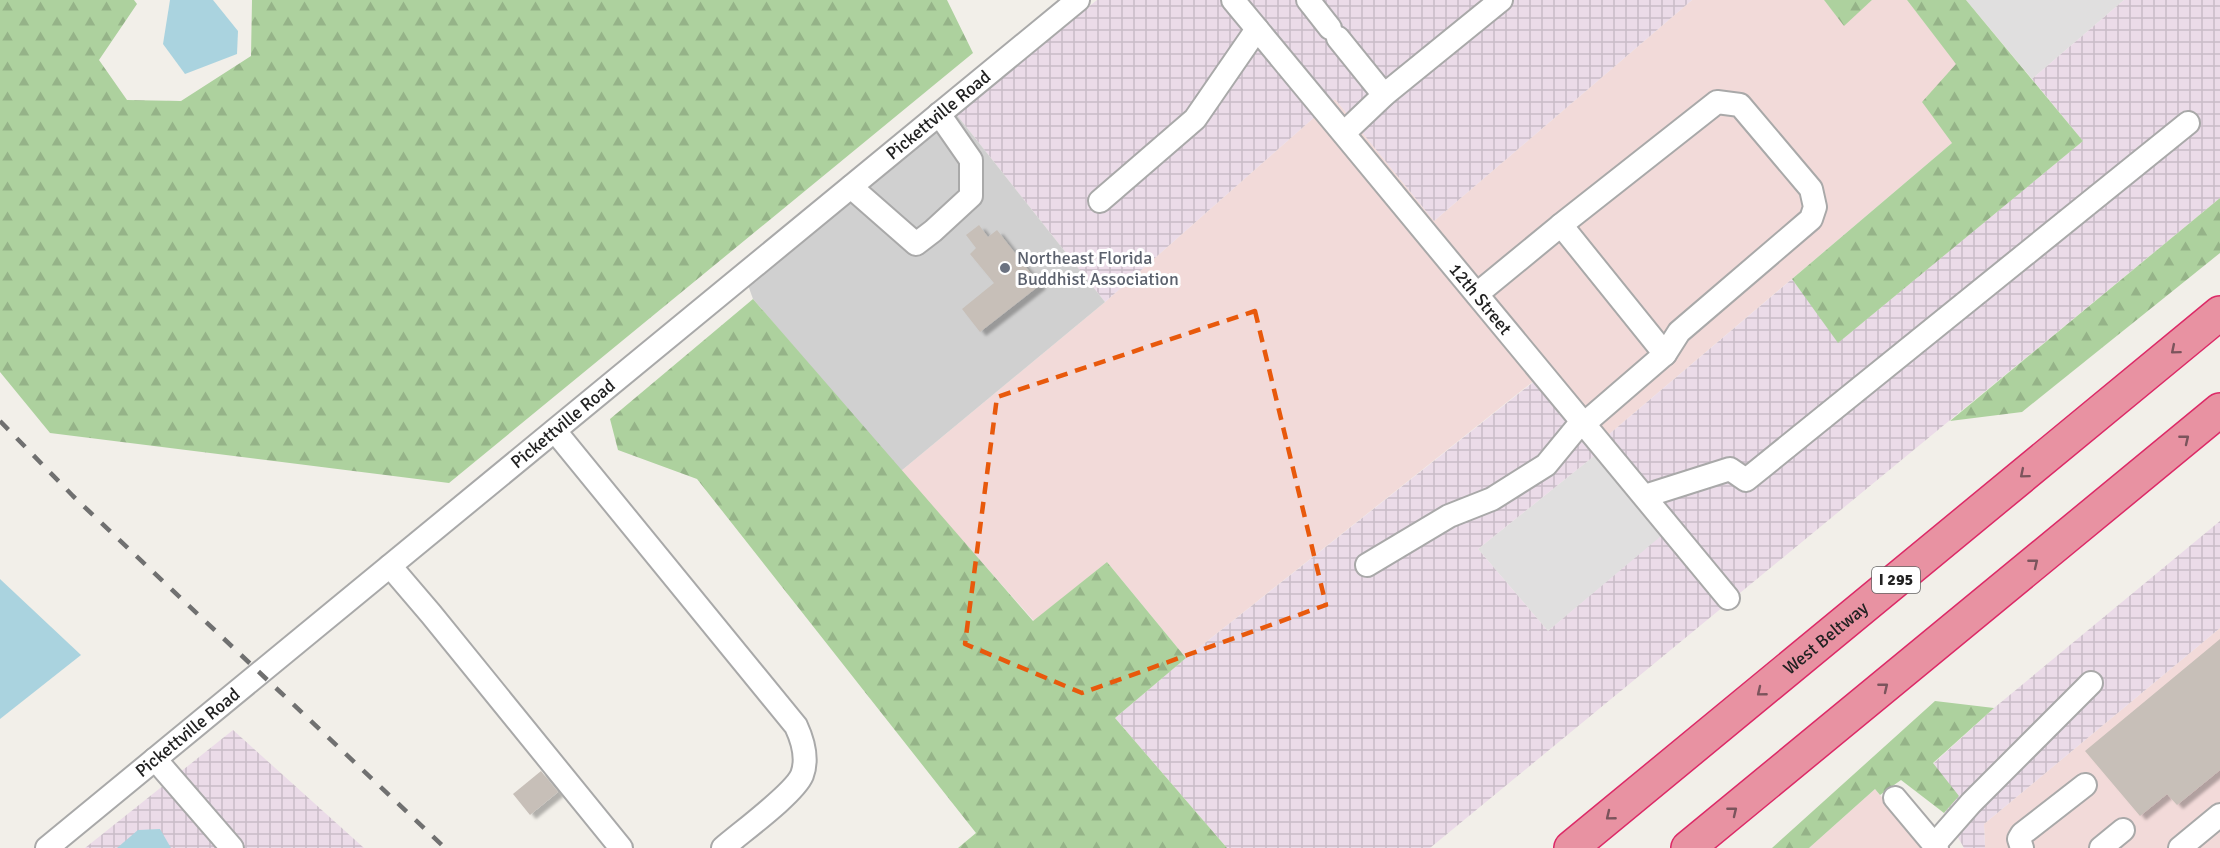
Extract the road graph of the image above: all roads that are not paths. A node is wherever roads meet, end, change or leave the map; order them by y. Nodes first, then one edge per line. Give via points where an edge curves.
1 (1077, 0) edge
2 (1233, 0) edge
3 (1308, 0) edge
4 (1501, 0) edge
5 (1257, 29) junction
6 (1384, 95) junction
7 (939, 114) junction
8 (2188, 123) dead end
9 (1344, 133) junction
10 (851, 187) junction
11 (1100, 201) dead end
12 (1561, 225) junction
13 (1477, 294) junction
14 (2220, 313) edge
15 (1665, 354) junction
16 (2220, 410) edge
17 (1584, 422) junction
18 (555, 430) junction
19 (1646, 496) junction
20 (1367, 565) dead end
21 (390, 566) junction
22 (1728, 598) dead end
23 (2091, 683) dead end
24 (155, 759) junction
25 (2085, 785) dead end
26 (1895, 798) dead end
27 (2220, 815) edge
28 (2123, 830) dead end
29 (1935, 847) edge
30 (47, 848) edge
31 (232, 848) edge
32 (621, 848) edge
33 (723, 848) edge
34 (1571, 848) edge
35 (1688, 848) edge
36 (2022, 848) edge
37 (2101, 848) edge
38 (2180, 848) edge

1 - 7 street, Pickettville Road
2 - 5 street, 12th Street
3 - 6 street
4 - 6 street
5 - 9 street, 12th Street
5 - 11 street via 1195,120
6 - 9 street
7 - 10 street, Pickettville Road
7 - 10 street via 971,160 971,196 933,231 916,244
8 - 19 street via 1746,480 1730,469
9 - 13 street, 12th Street
10 - 18 street, Pickettville Road
12 - 13 street
12 - 15 street
12 - 15 street via 1717,102 1740,105 1811,189 1815,207 1811,219 1679,332
13 - 17 street, 12th Street
14 -> 34 highway, West Beltway / I 295
15 - 17 street
35 -> 16 highway
17 - 19 street, 12th Street
17 - 20 street via 1546,465 1492,499 1449,516
18 - 21 street, Pickettville Road
18 - 33 street via 796,726 802,740 805,760 802,776 793,789
19 - 22 street, 12th Street
21 - 24 street, Pickettville Road
21 - 32 street
23 - 29 street via 1971,803
24 - 30 street, Pickettville Road
24 - 31 street
25 - 36 street via 2022,834
26 - 29 street
27 - 38 street
28 - 37 street

